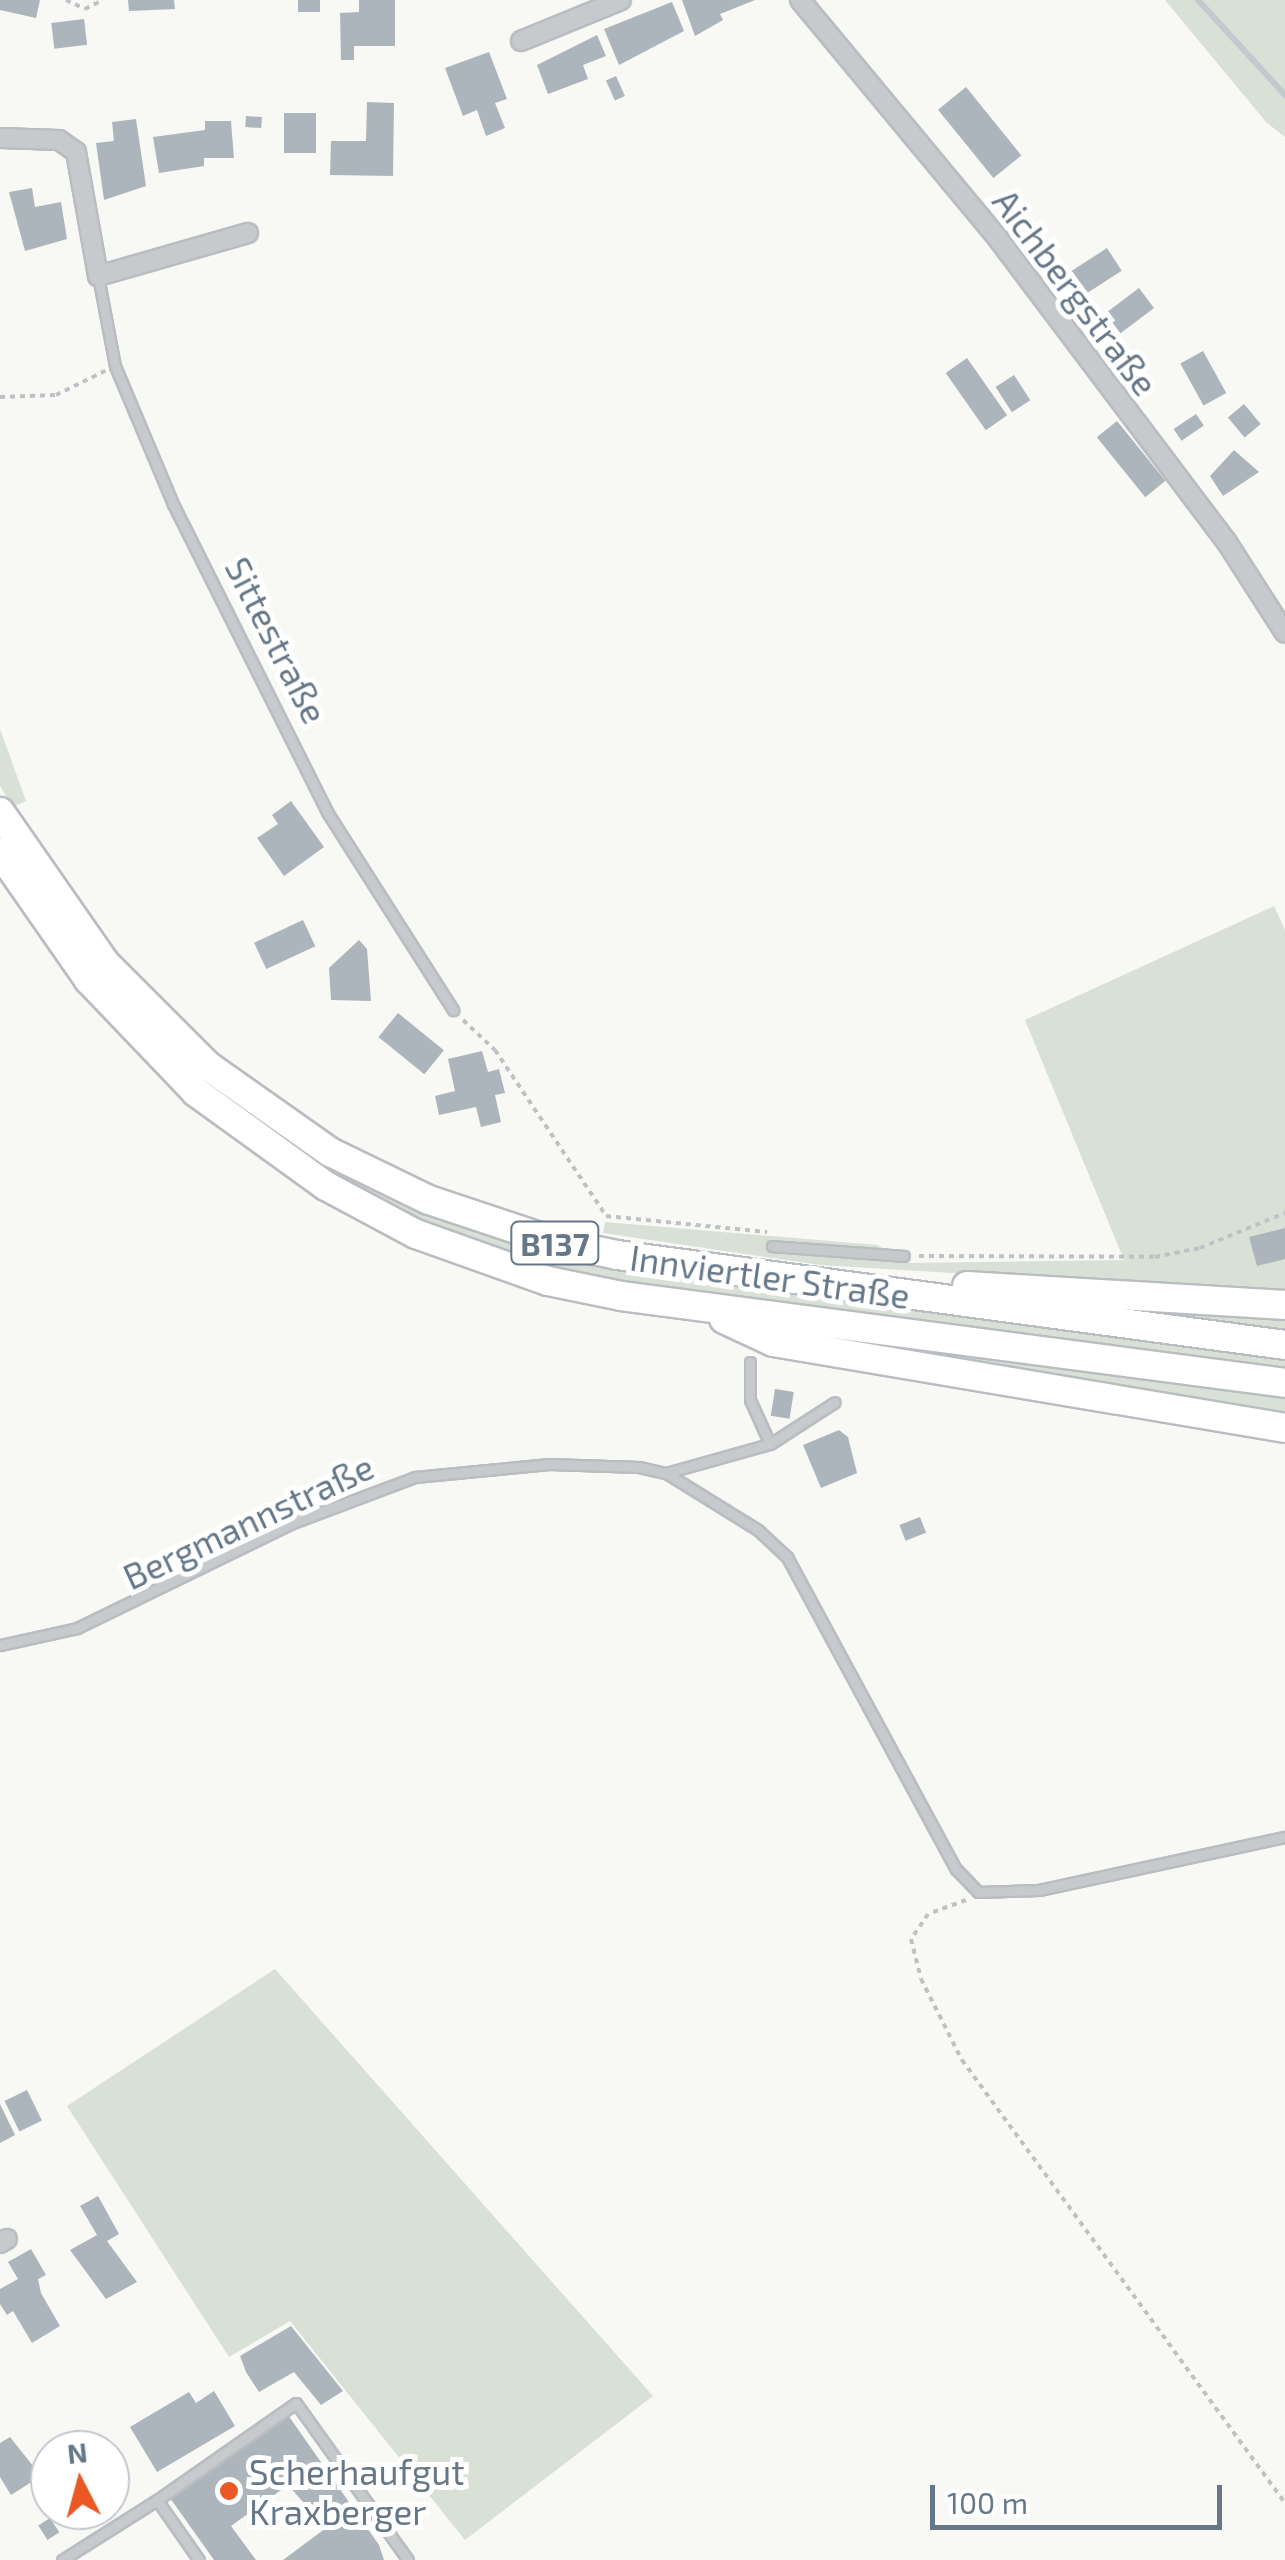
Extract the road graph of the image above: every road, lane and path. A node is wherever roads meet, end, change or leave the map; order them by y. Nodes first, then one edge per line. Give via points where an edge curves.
1 (66, 0) edge
2 (103, 0) edge
3 (621, 0) edge
4 (800, 0) edge
5 (521, 41) dead end
6 (0, 138) edge
7 (248, 232) dead end
8 (98, 276) junction
9 (115, 366) junction
10 (0, 397) edge
11 (1285, 633) edge
12 (0, 812) edge
13 (0, 852) edge
14 (453, 1010) joint
15 (1285, 1213) edge
16 (784, 1234) dead end
17 (772, 1246) dead end
18 (904, 1256) joint
19 (901, 1294) junction
20 (1285, 1305) edge
21 (700, 1308) junction
22 (1285, 1345) edge
23 (750, 1362) dead end
24 (1285, 1383) edge
25 (835, 1402) dead end
26 (1285, 1428) edge
27 (770, 1444) junction
28 (666, 1472) junction
29 (0, 1645) edge
30 (1285, 1837) edge
31 (978, 1892) junction
32 (157, 2500) junction
33 (1285, 2503) edge
34 (62, 2560) edge
35 (199, 2560) edge
36 (408, 2560) edge

1 - 2 path via 85,10
3 - 5 street
4 - 11 street, Aichbergstraße via 999,240 1226,540
6 - 8 street, Sittestraße via 58,140 76,152
7 - 8 street
8 - 9 lane, Sittestraße
9 - 10 path via 56,394
9 - 14 lane, Sittestraße via 172,504 327,812
12 - 19 main road, Innviertler Straße / B137 via 74,923 160,1022 241,1093 330,1152 429,1200 555,1242
13 - 21 main road, Innviertler Straße / B137 via 42,922 140,1039 196,1092 326,1186 416,1234 548,1282
14 - 16 path via 495,1050 606,1216
15 - 18 path via 1200,1248 1155,1257
17 - 18 lane
19 - 20 main road via 954,1285
19 - 22 main road, Innviertler Straße / B137
21 - 24 main road, Innviertler Straße / B137
21 - 26 main road via 773,1342
23 - 27 lane via 750,1400
25 - 27 lane
27 - 28 lane
28 - 29 lane, Bergmannstraße via 549,1464 415,1477 290,1524 77,1628
28 - 31 lane, Bergmannstraße via 758,1530 786,1557 956,1869
30 - 31 lane via 1039,1890
31 - 33 path via 916,1926 911,1939 921,1979 962,2060 1033,2164
32 - 34 lane
32 - 35 lane
32 - 36 lane via 296,2403

